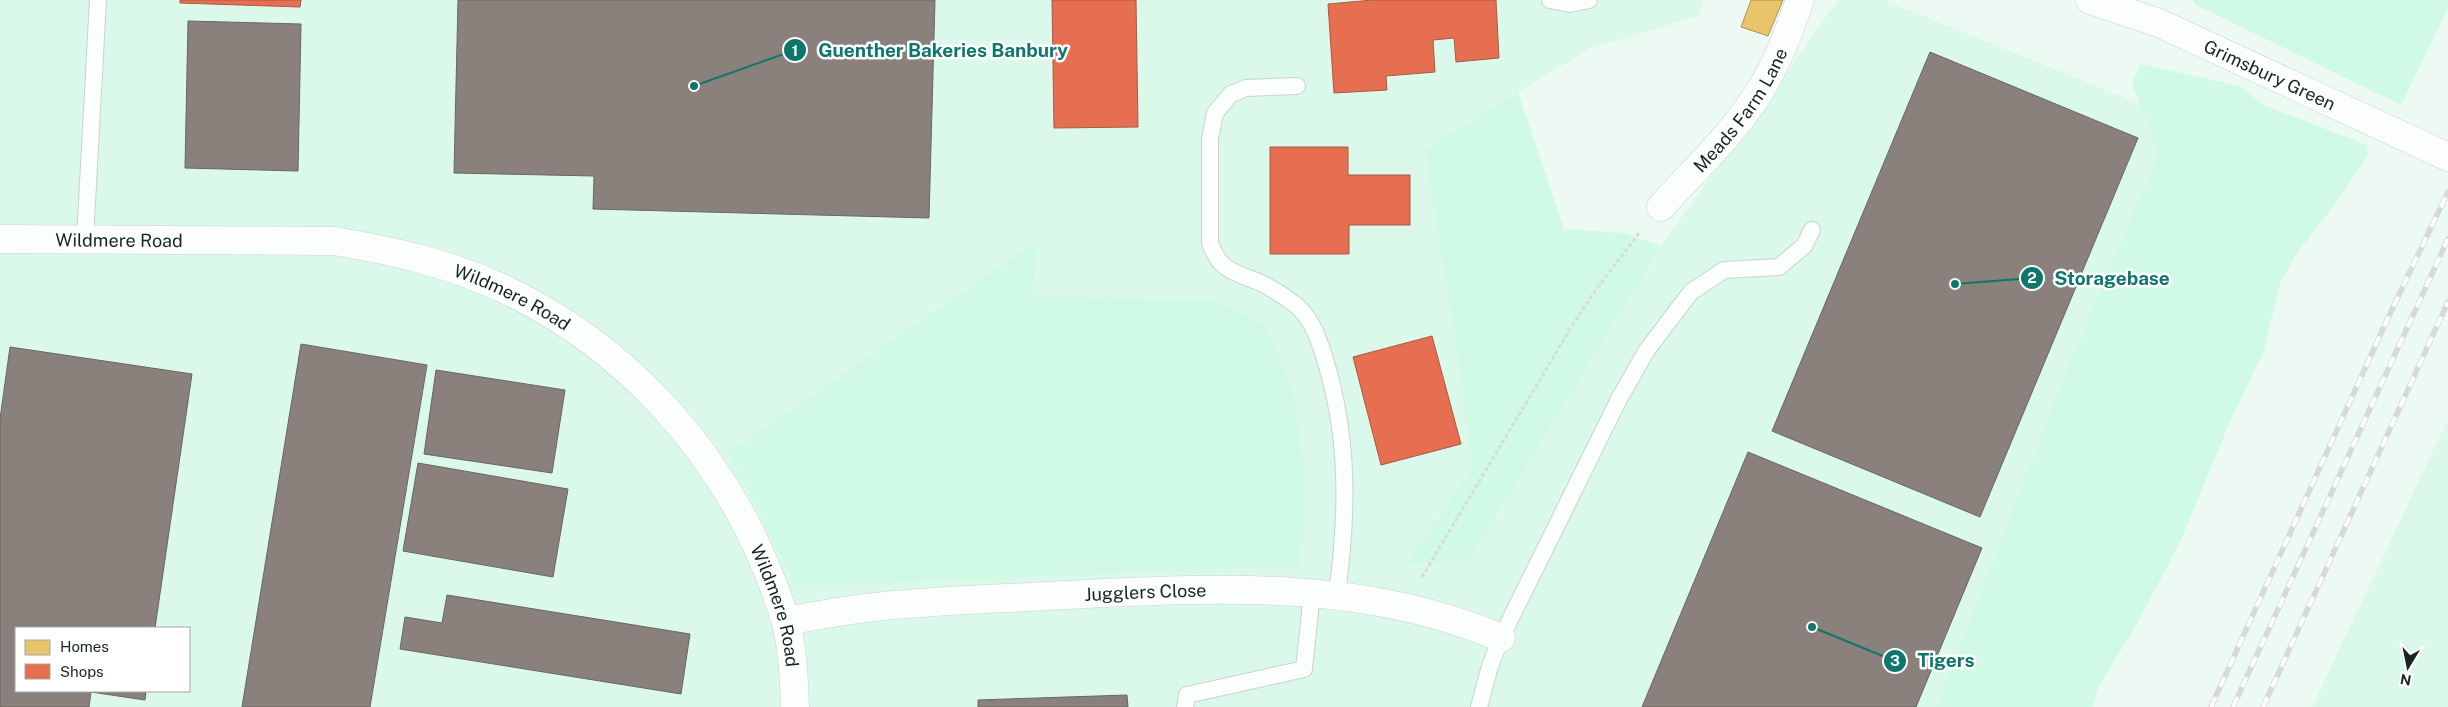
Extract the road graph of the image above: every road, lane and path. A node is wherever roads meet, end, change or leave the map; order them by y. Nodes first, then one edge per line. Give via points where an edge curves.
1 (98, 0) edge
2 (1550, 0) edge
3 (1588, 0) edge
4 (1800, 0) edge
5 (2090, 0) edge
6 (1297, 86) dead end
7 (2448, 158) edge
8 (1661, 207) joint
9 (1812, 230) dead end
10 (0, 239) edge
11 (85, 239) junction
12 (1324, 593) junction
13 (1406, 606) junction
14 (786, 621) junction
15 (1501, 638) junction
16 (795, 707) edge
17 (1185, 707) edge
18 (1479, 707) edge

1 - 11 lane
2 - 3 lane via 1570,4
4 - 8 street, Meads Farm Lane via 1782,50 1756,97
5 - 7 street, Grimsbury Green via 2159,24
6 - 12 lane via 1246,88 1230,94 1214,113 1210,139 1210,243 1226,268 1261,283 1298,307 1319,341 1334,387 1346,468 1343,552
8 - 13 path via 1623,252 1577,319
9 - 15 lane via 1804,246 1779,267 1724,270 1691,292 1647,350 1619,399
10 - 11 street, Wildmere Road
11 - 14 street, Wildmere Road via 334,241 445,265 508,290 559,319 610,356 657,398 697,444 728,490 750,531
12 - 13 street, Jugglers Close
12 - 14 street, Jugglers Close via 1206,590 944,602 874,607
12 - 17 lane via 1304,669 1186,695
13 - 15 street, Jugglers Close via 1450,618
14 - 16 street, Wildmere Road
15 - 18 lane

